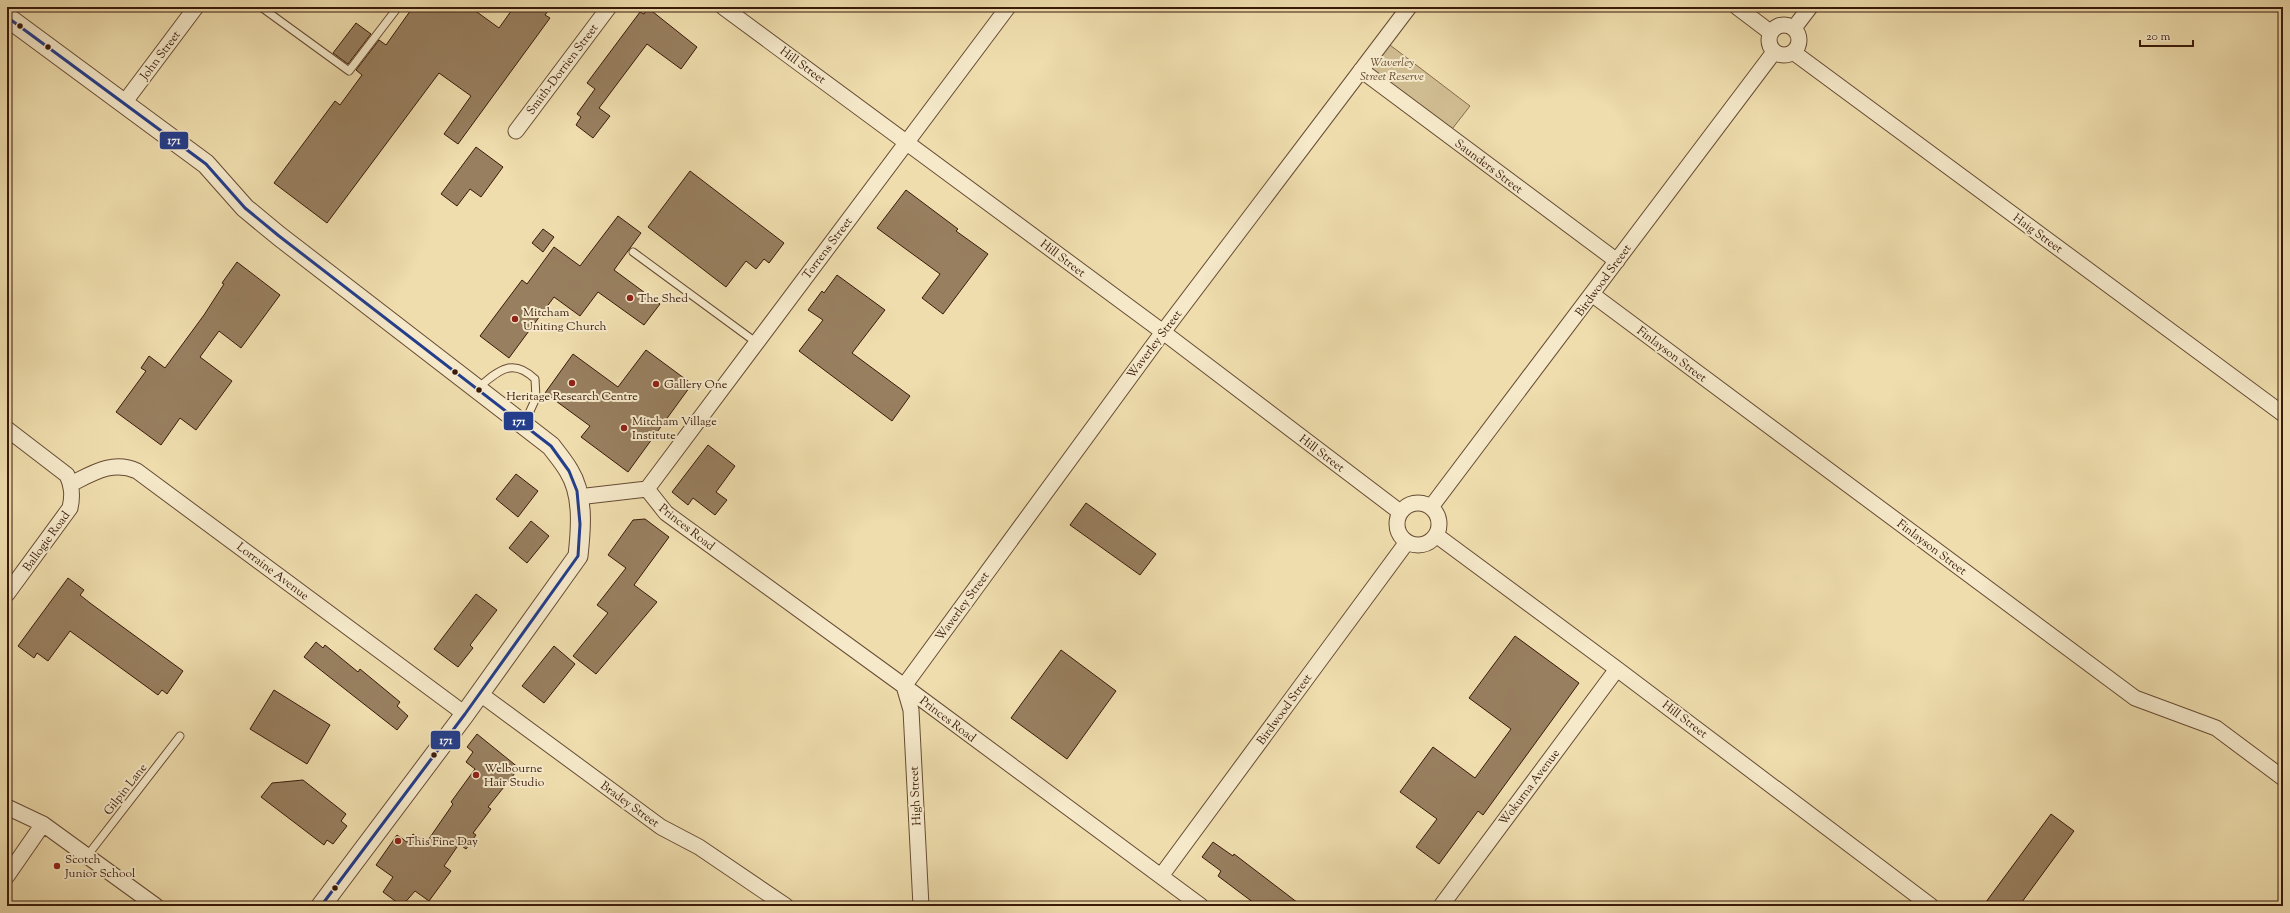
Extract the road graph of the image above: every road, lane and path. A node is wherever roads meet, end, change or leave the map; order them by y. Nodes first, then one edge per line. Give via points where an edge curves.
1 (196, 7) edge
2 (261, 7) edge
3 (398, 7) edge
4 (609, 7) edge
5 (723, 7) edge
6 (1008, 7) edge
7 (1409, 7) edge
8 (1737, 7) edge
9 (1810, 7) edge
10 (7, 17) edge
11 (1794, 28) junction
12 (1770, 32) junction
13 (1774, 52) junction
14 (1793, 52) junction
15 (1361, 70) junction
16 (124, 103) junction
17 (516, 130) dead end
18 (906, 142) junction
19 (633, 252) dead end
20 (1617, 261) junction
21 (1593, 295) junction
22 (1163, 332) junction
23 (757, 343) junction
24 (478, 389) junction
25 (2283, 414) edge
26 (524, 424) junction
27 (7, 429) edge
28 (71, 484) junction
29 (647, 489) junction
30 (578, 497) junction
31 (1431, 507) junction
32 (1400, 512) junction
33 (1436, 535) junction
34 (1407, 542) junction
35 (7, 594) edge
36 (1617, 669) junction
37 (904, 686) junction
38 (480, 693) junction
39 (465, 714) junction
40 (180, 736) dead end
41 (2283, 778) edge
42 (7, 807) edge
43 (43, 824) junction
44 (87, 856) junction
45 (7, 876) edge
46 (1161, 876) junction
47 (156, 906) edge
48 (321, 906) edge
49 (786, 906) edge
50 (921, 906) edge
51 (1201, 906) edge
52 (1441, 906) edge
53 (1931, 906) edge

1 - 16 street, John Street
2 - 3 lane via 349,71
4 - 17 street, Smith-Dorrien Street
5 - 18 street, Hill Street
6 - 18 street, Torrens Street
7 - 15 street, Waverley Street
8 - 12 street
9 - 11 street
10 - 16 street
11 - 12 street via 1780,25
11 - 14 street via 1799,42
12 - 13 street via 1769,42
13 - 14 street via 1783,55
13 - 20 street, Birdwood Sreeet
14 - 25 street, Haig Street
15 - 20 street, Saunders Street
15 - 22 street, Waverley Street
16 - 24 street via 206,164 245,208 290,246
18 - 22 street, Hill Street
18 - 23 street, Torrens Street
19 - 23 lane
20 - 21 street, Birdwood Sreeet
21 - 31 street, Birdwood Sreeet
21 - 41 street, Finlayson Street via 2135,698 2216,728
22 - 32 street, Hill Street
22 - 37 street, Waverley Street
23 - 29 street, Torrens Street
24 - 26 street
24 - 26 lane via 498,371 512,367 522,368 528,372 535,379 536,398
26 - 30 street via 551,446 570,472
27 - 28 street via 67,475
28 - 35 street, Ballogie Road via 73,497 70,508
28 - 39 street, Lorraine Avenue via 115,466 126,466 137,471
29 - 30 street
29 - 37 street, Princes Road via 666,513
30 - 38 street via 582,527 578,556
31 - 32 street via 1420,503 1411,504
31 - 33 street via 1438,516
32 - 34 street via 1397,523 1399,533
33 - 34 street via 1426,543 1416,545
33 - 36 street, Hill Street
34 - 46 street, Birdwood Street
36 - 52 street, Wokurna Avenue
36 - 53 street, Hill Street
37 - 46 street, Princes Road
37 - 50 street, High Street via 911,710
38 - 39 street
38 - 49 street, Bradey Street via 661,827 699,847
39 - 48 street
40 - 44 lane, Gilpin Lane
42 - 43 street
43 - 44 street
43 - 45 street
44 - 47 street
46 - 51 street, Princes Road

